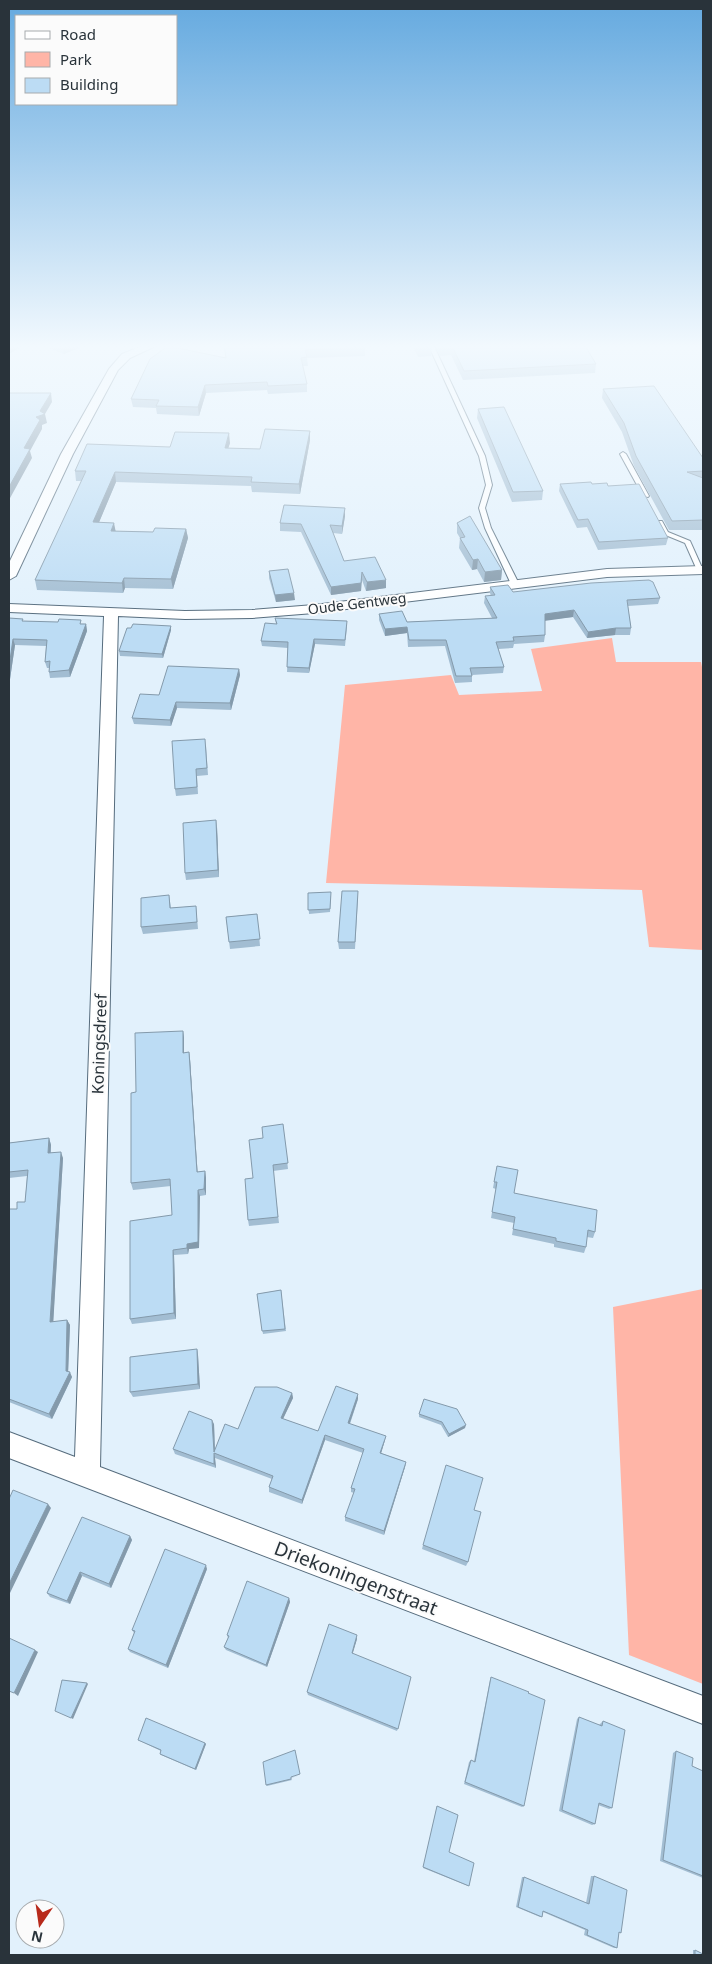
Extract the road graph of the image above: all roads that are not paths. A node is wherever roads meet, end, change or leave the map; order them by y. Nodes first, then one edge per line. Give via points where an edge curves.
1 (77, 436) edge
2 (473, 436) edge
3 (623, 454) dead end
4 (651, 506) edge
5 (656, 515) edge
6 (701, 570) edge
7 (9, 576) edge
8 (515, 584) junction
9 (9, 608) edge
10 (111, 613) junction
11 (9, 1446) edge
12 (87, 1475) junction
13 (703, 1710) edge

1 - 7 street
2 - 8 lane via 489,484 482,508
3 - 4 lane
5 - 6 lane via 665,533 688,542
6 - 8 street, Oude Gentweg via 615,572
8 - 10 street, Oude Gentweg via 269,613 218,616
9 - 10 street, Oude Gentweg
10 - 12 street, Koningsdreef
11 - 12 street, Driekoningenstraat
12 - 13 street, Driekoningenstraat

